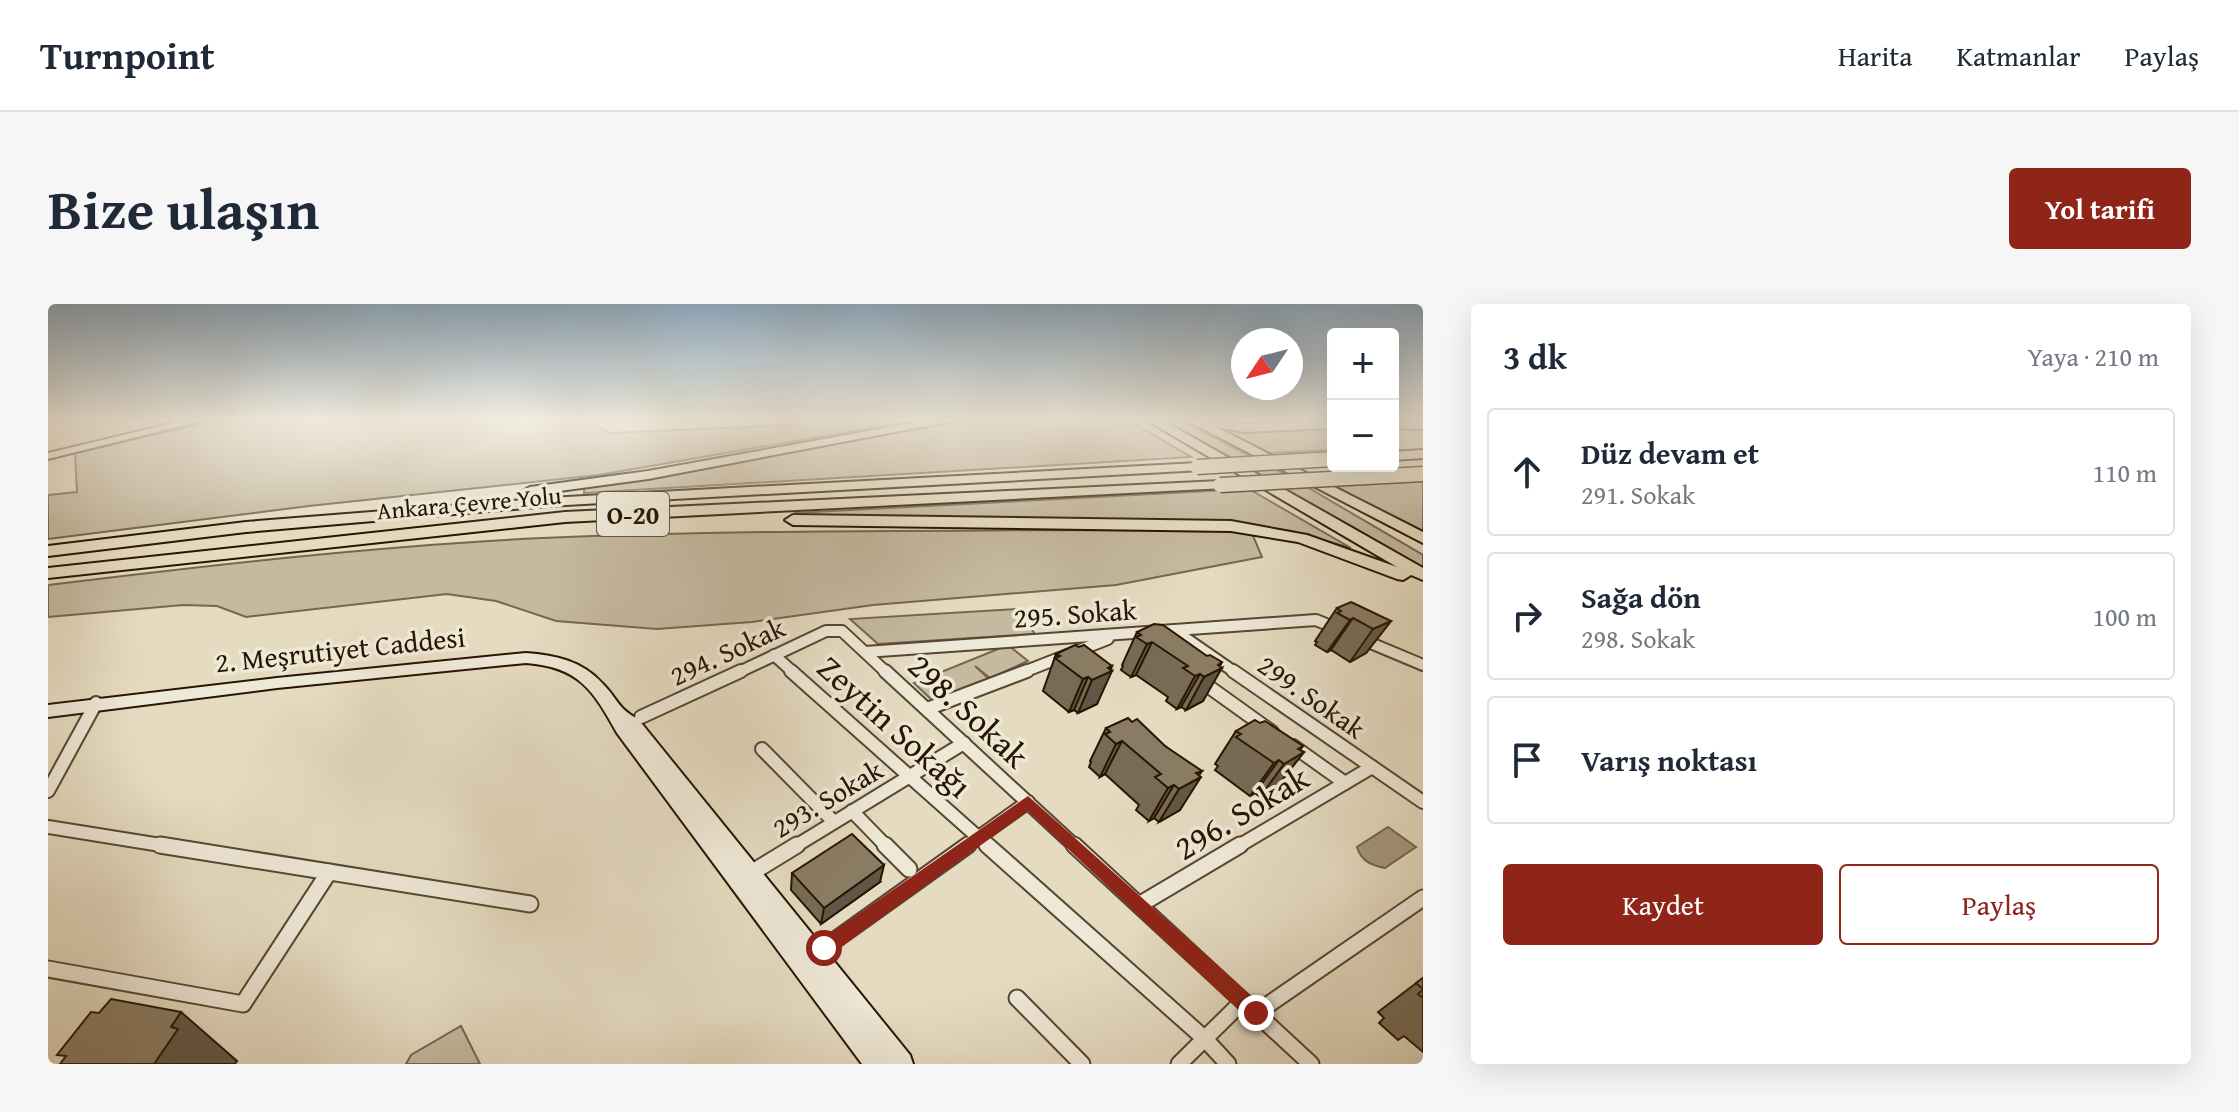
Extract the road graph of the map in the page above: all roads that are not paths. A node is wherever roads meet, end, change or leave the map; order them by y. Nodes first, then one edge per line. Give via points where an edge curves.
1 (756, 455) edge
2 (1215, 455) edge
3 (1259, 455) edge
4 (1327, 459) edge
5 (1423, 474) edge
6 (1348, 502) junction
7 (1304, 505) junction
8 (246, 527) junction
9 (1423, 538) edge
10 (294, 544) junction
11 (1423, 550) edge
12 (48, 551) edge
13 (48, 573) edge
14 (1403, 575) junction
15 (1423, 575) edge
16 (1423, 587) edge
17 (833, 630) joint
18 (1174, 630) junction
19 (1133, 633) junction
20 (1120, 634) junction
21 (1146, 642) edge
22 (865, 652) junction
23 (774, 655) junction
24 (1423, 665) edge
25 (1183, 668) edge
26 (96, 703) junction
27 (927, 709) junction
28 (48, 711) edge
29 (615, 714) junction
30 (641, 717) dead end
31 (964, 743) junction
32 (762, 749) dead end
33 (1372, 767) junction
34 (909, 776) junction
35 (1345, 783) junction
36 (48, 791) edge
37 (1028, 802) junction
38 (1423, 802) edge
39 (852, 811) junction
40 (834, 822) junction
41 (48, 827) edge
42 (979, 838) junction
43 (909, 869) dead end
44 (756, 870) dead end
45 (329, 872) junction
46 (1423, 898) edge
47 (530, 904) dead end
48 (1139, 905) junction
49 (824, 948) dead end
50 (48, 969) edge
51 (1017, 998) dead end
52 (1250, 1007) junction
53 (1205, 1039) junction
54 (877, 1064) edge
55 (901, 1064) edge
56 (1082, 1064) edge
57 (1179, 1064) edge
58 (1228, 1064) edge
59 (1311, 1064) edge

1 - 8 highway via 648,475
2 - 7 highway
3 - 6 highway
4 - 8 highway, Ankara Çevre Yolu / O-20, bridge via 563,501
5 - 10 highway, Ankara Çevre Yolu / O-20, bridge via 565,517
6 - 9 highway
6 - 11 highway
7 - 14 highway
7 - 15 highway
8 - 12 highway, Ankara Çevre Yolu / O-20
10 - 13 highway, Ankara Çevre Yolu / O-20
10 - 14 highway via 545,525 724,519 1231,526 1301,538
14 - 16 highway
17 - 22 street, 298. Sokak via 842,631
17 - 23 street, 294. Sokak
18 - 19 street, 295. Sokak
18 - 24 street, 295. Sokak via 1316,620
18 - 33 street, 299. Sokak
19 - 20 street, 295. Sokak
19 - 21 street
20 - 22 street, 295. Sokak
20 - 27 street
22 - 27 street, 298. Sokak
23 - 30 street, 294. Sokak
23 - 34 street, Zeytin Sokağı
25 - 35 street
26 - 28 main road, 2. Meşrutiyet Caddesi
26 - 29 main road, 2. Meşrutiyet Caddesi via 544,658 581,670
26 - 36 street
27 - 31 street, 298. Sokak
29 - 54 main road, 2. Meşrutiyet Caddesi
29 - 55 main road, 2. Meşrutiyet Caddesi via 632,723
31 - 34 street, 293. Sokak
31 - 37 street, 298. Sokak
32 - 40 street
33 - 35 street, 296. Sokak
33 - 38 street, 299. Sokak
34 - 39 street, 293. Sokak
34 - 42 street, Zeytin Sokağı
35 - 48 street, 296. Sokak
37 - 42 street
37 - 48 street, 298. Sokak
39 - 40 street, 293. Sokak
39 - 43 street
40 - 44 street, 293. Sokak
41 - 45 street
42 - 49 street
42 - 53 street, Zeytin Sokağı
45 - 47 street
45 - 50 street via 243,1004
46 - 52 street
48 - 52 street, 298. Sokak
51 - 56 street
52 - 53 street
52 - 59 street, 298. Sokak
53 - 57 street
53 - 58 street, Zeytin Sokağı

